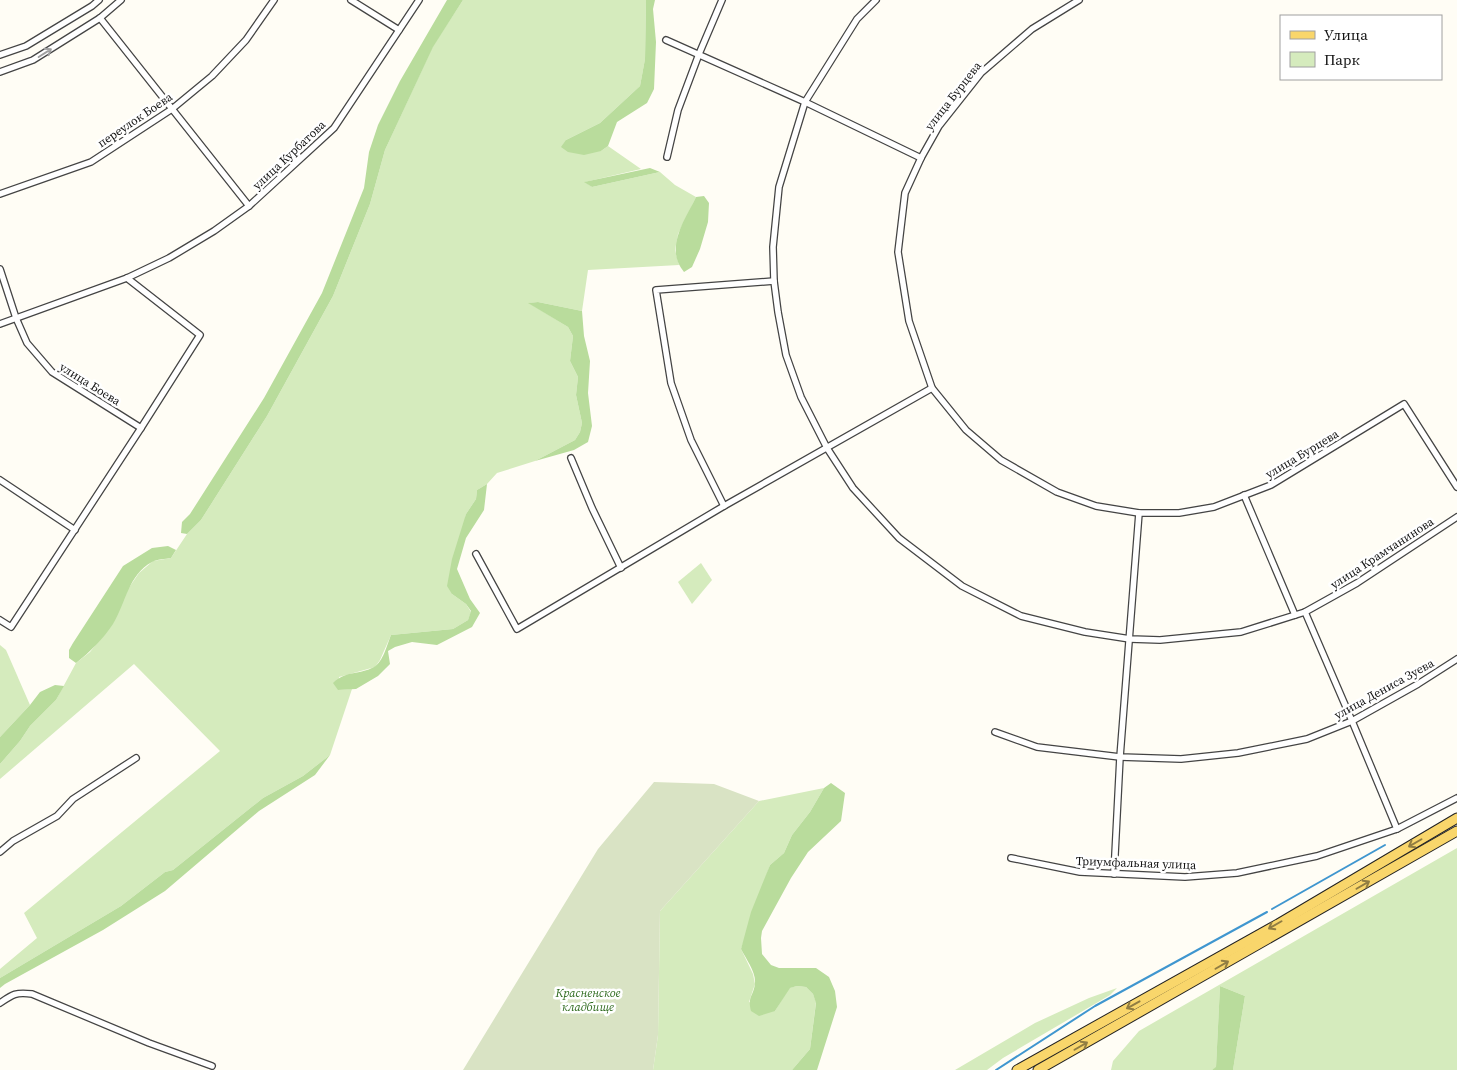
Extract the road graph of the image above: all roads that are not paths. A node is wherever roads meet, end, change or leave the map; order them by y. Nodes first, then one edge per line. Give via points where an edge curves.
1 (100, 0) edge
2 (121, 0) edge
3 (274, 0) edge
4 (351, 0) edge
5 (419, 0) edge
6 (722, 0) edge
7 (876, 0) edge
8 (1079, 0) edge
9 (100, 18) junction
10 (398, 30) junction
11 (666, 40) dead end
12 (699, 54) junction
13 (0, 55) edge
14 (0, 72) edge
15 (805, 102) junction
16 (172, 109) junction
17 (666, 157) dead end
18 (921, 158) junction
19 (0, 194) edge
20 (249, 206) junction
21 (0, 269) edge
22 (127, 278) junction
23 (774, 281) junction
24 (16, 318) junction
25 (0, 324) edge
26 (932, 388) junction
27 (141, 428) junction
28 (827, 448) junction
29 (571, 458) dead end
30 (0, 480) edge
31 (1457, 487) edge
32 (1244, 495) junction
33 (724, 506) junction
34 (1139, 513) junction
35 (1457, 516) edge
36 (75, 530) junction
37 (476, 554) dead end
38 (621, 568) junction
39 (1305, 612) junction
40 (1296, 615) junction
41 (0, 620) edge
42 (1130, 640) junction
43 (1457, 659) edge
44 (1352, 720) junction
45 (995, 732) dead end
46 (1120, 757) junction
47 (136, 758) dead end
48 (1457, 798) edge
49 (1457, 818) edge
50 (1397, 829) junction
51 (1457, 831) edge
52 (0, 852) edge
53 (1012, 858) dead end
54 (1114, 874) junction
55 (0, 1003) edge
56 (212, 1066) dead end
57 (1017, 1070) edge
58 (1038, 1070) edge

1 - 13 street via 26,46
2 - 9 street
3 - 16 street, переулок Боева via 246,40 212,76
4 - 10 street
5 - 10 street, улица Курбатова
6 - 12 street
7 - 15 street, улица Крамчанинова via 857,19
8 - 18 street, улица Бурцева via 1032,29 981,73 939,126
14 -> 9 street via 33,60
9 - 16 street
10 - 20 street, улица Курбатова via 334,128
11 - 12 street
12 - 15 street
12 - 17 street via 678,110
15 - 18 street
15 - 23 street, улица Крамчанинова via 779,187 773,246
16 - 19 street, переулок Боева via 91,162
16 - 20 street
18 - 26 street, улица Бурцева via 905,193 898,252 910,321
20 - 22 street, улица Курбатова via 169,258
21 - 24 street, улица Боева
22 - 24 street, улица Курбатова
22 - 27 street via 200,335
23 - 28 street, улица Крамчанинова via 786,355 801,397
23 - 33 street via 656,290 671,383 691,440
24 - 25 street, улица Курбатова
24 - 27 street, улица Боева via 27,342 52,372
26 - 28 street
26 - 34 street, улица Бурцева via 966,430 1001,460 1056,492 1096,506
27 - 36 street
28 - 33 street
28 - 42 street, улица Крамчанинова via 854,488 899,538 962,586 1021,616
29 - 38 street
30 - 36 street
31 - 32 street, улица Бурцева via 1404,404 1271,485
32 - 34 street, улица Бурцева via 1214,507 1179,513
32 - 40 street
33 - 38 street
34 - 42 street
35 - 39 street, улица Крамчанинова via 1357,583
36 - 41 street via 11,627
37 - 38 street via 517,629
39 - 40 street, улица Крамчанинова
39 - 44 street
40 - 42 street, улица Крамчанинова via 1240,632
42 - 46 street
43 - 44 street, улица Дениса Зуева
44 - 46 street, улица Дениса Зуева via 1307,739 1238,753 1181,759
44 - 50 street
45 - 46 street, улица Дениса Зуева via 1037,747
46 - 54 street
47 - 52 street via 74,799 57,816
48 - 50 street, Триумфальная улица
49 -> 57 main road via 1278,924
50 - 54 street, Триумфальная улица via 1317,856 1237,873 1185,877
58 -> 51 main road
53 - 54 street, Триумфальная улица via 1080,872
55 - 56 street via 13,994 32,994

